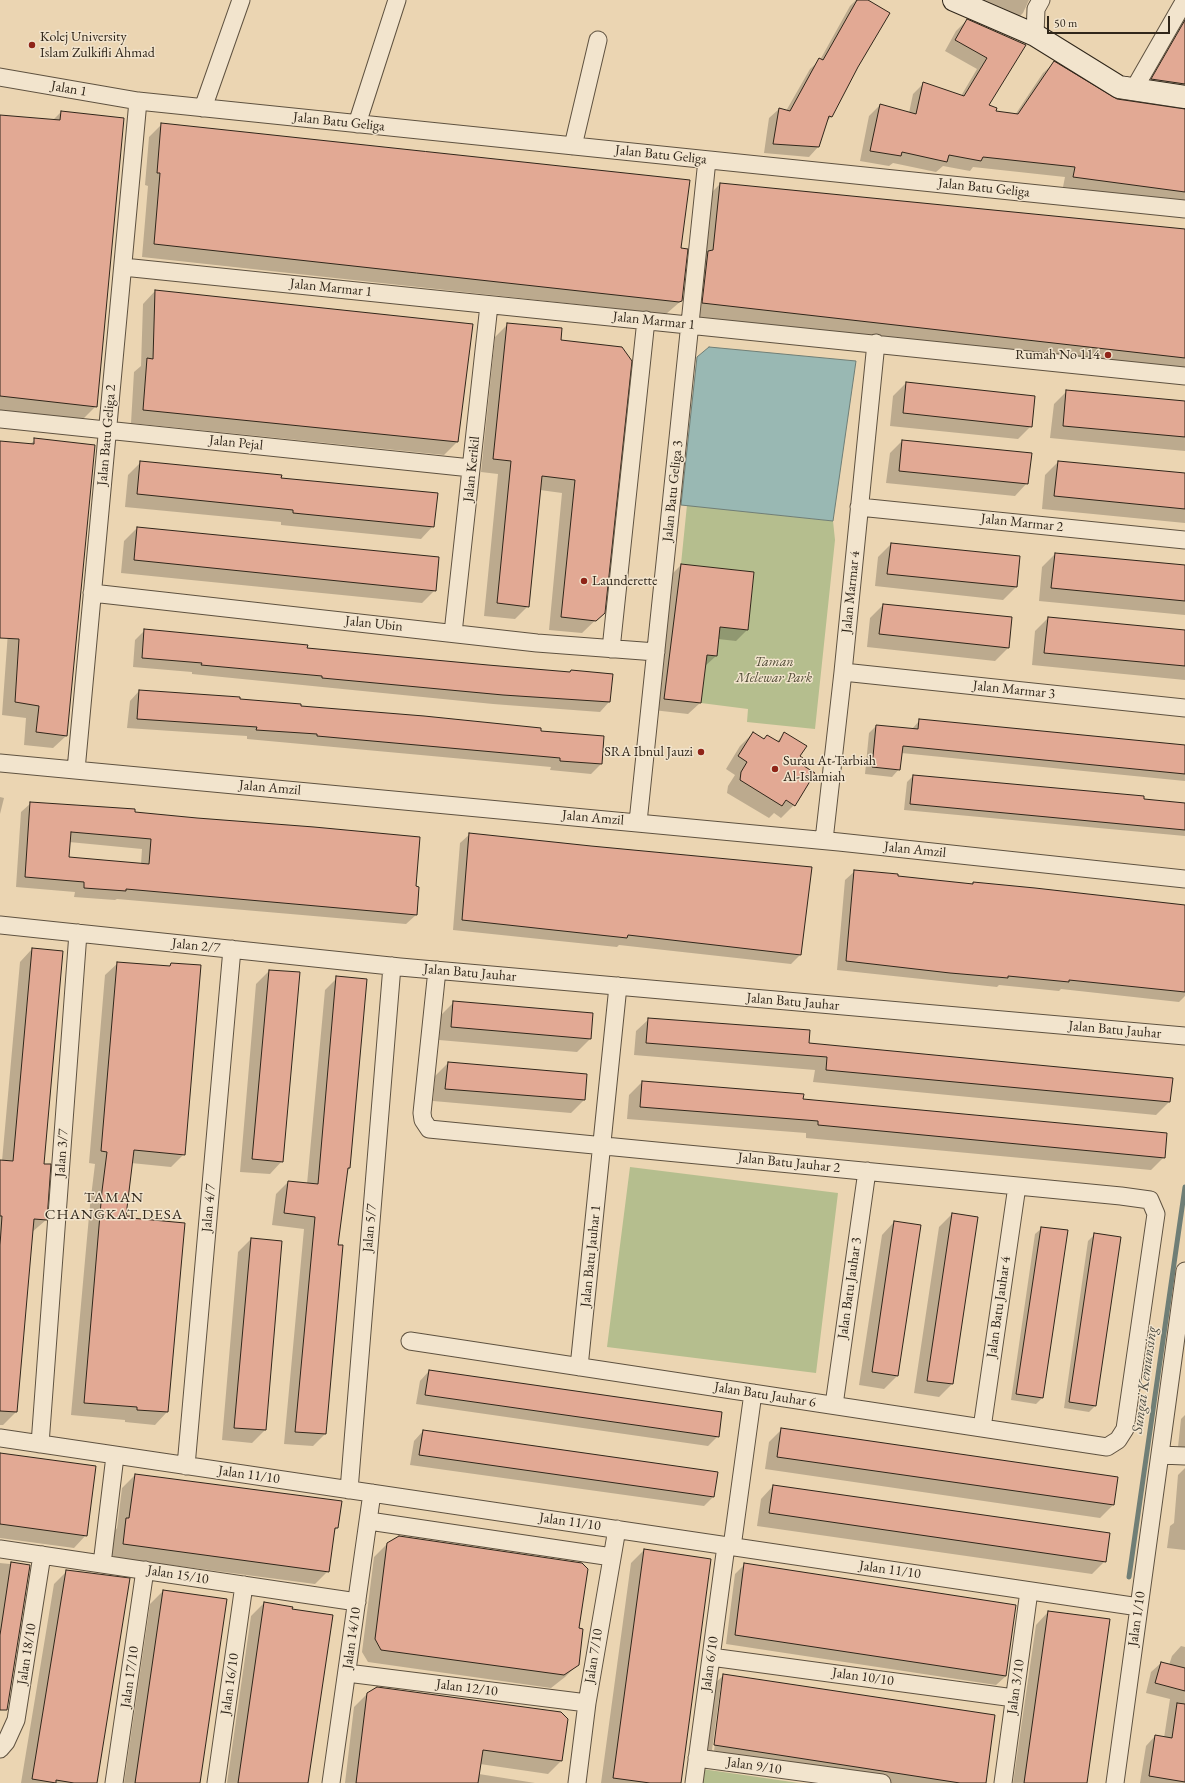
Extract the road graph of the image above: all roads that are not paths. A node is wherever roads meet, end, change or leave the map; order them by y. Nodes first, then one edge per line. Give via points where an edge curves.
1 (241, 0) edge
2 (397, 0) edge
3 (954, 0) edge
4 (1040, 0) edge
5 (1185, 0) edge
6 (1035, 35) junction
7 (598, 40) dead end
8 (0, 77) edge
9 (1134, 89) junction
10 (1185, 97) edge
11 (138, 101) junction
12 (203, 108) junction
13 (357, 124) junction
14 (572, 146) junction
15 (707, 160) junction
16 (1185, 209) edge
17 (123, 267) junction
18 (489, 305) junction
19 (646, 320) junction
20 (690, 325) junction
21 (876, 343) junction
22 (1185, 376) edge
23 (0, 419) edge
24 (107, 430) junction
25 (472, 468) junction
26 (859, 507) junction
27 (1185, 540) edge
28 (92, 593) junction
29 (453, 633) junction
30 (611, 649) junction
31 (656, 652) junction
32 (843, 672) junction
33 (1185, 708) edge
34 (0, 763) edge
35 (76, 770) junction
36 (638, 822) junction
37 (824, 840) junction
38 (1185, 879) edge
39 (0, 925) edge
40 (78, 933) junction
41 (232, 949) junction
42 (396, 967) junction
43 (437, 970) junction
44 (618, 986) junction
45 (1185, 1036) edge
46 (602, 1145) junction
47 (867, 1171) junction
48 (1017, 1186) junction
49 (1185, 1271) edge
50 (410, 1341) dead end
51 (579, 1367) junction
52 (753, 1393) junction
53 (834, 1405) junction
54 (982, 1428) junction
55 (0, 1438) edge
56 (1118, 1440) joint
57 (40, 1444) junction
58 (1160, 1455) junction
59 (115, 1456) junction
60 (1185, 1456) edge
61 (186, 1466) junction
62 (349, 1490) junction
63 (372, 1493) junction
64 (369, 1521) junction
65 (617, 1529) junction
66 (729, 1546) junction
67 (0, 1549) edge
68 (42, 1555) junction
69 (612, 1557) junction
70 (102, 1564) junction
71 (145, 1570) junction
72 (244, 1585) junction
73 (1029, 1591) junction
74 (357, 1602) junction
75 (1139, 1607) junction
76 (711, 1657) junction
77 (348, 1673) junction
78 (1014, 1698) junction
79 (587, 1703) junction
80 (0, 1749) edge
81 (697, 1758) junction
82 (114, 1783) edge
83 (216, 1783) edge
84 (331, 1783) edge
85 (577, 1783) edge
86 (694, 1783) edge
87 (882, 1783) edge
88 (1003, 1783) edge
89 (1115, 1783) edge

1 - 12 street
2 - 13 street
3 - 6 street
4 - 6 street via 1036,9
5 - 9 street
6 - 9 street via 1119,87
7 - 14 street
8 - 11 street, Jalan 1
9 - 10 street
11 - 12 street, Jalan Batu Geliga
11 - 17 street, Jalan Batu Geliga 2
12 - 13 street, Jalan Batu Geliga
13 - 14 street, Jalan Batu Geliga
14 - 15 street, Jalan Batu Geliga
15 - 16 street, Jalan Batu Geliga
15 - 20 street, Jalan Batu Geliga 3
17 - 18 street, Jalan Marmar 1
17 - 24 street, Jalan Batu Geliga 2
18 - 19 street, Jalan Marmar 1
18 - 25 street, Jalan Kerikil
19 - 20 street, Jalan Marmar 1
19 - 30 street
20 - 21 street, Jalan Marmar 1
20 - 31 street, Jalan Batu Geliga 3
21 - 22 street, Jalan Marmar 1
21 - 26 street, Jalan Marmar 4
23 - 24 street, Jalan Pejal
24 - 25 street, Jalan Pejal
24 - 28 street, Jalan Batu Geliga 2
25 - 29 street, Jalan Kerikil
26 - 27 street, Jalan Marmar 2
26 - 32 street, Jalan Marmar 4
28 - 29 street, Jalan Ubin
28 - 35 street, Jalan Batu Geliga 2
29 - 30 street, Jalan Ubin
30 - 31 street, Jalan Ubin
31 - 36 street, Jalan Batu Geliga 3
32 - 33 street, Jalan Marmar 3
32 - 37 street, Jalan Marmar 4
34 - 35 street, Jalan Amzil
35 - 36 street, Jalan Amzil
36 - 37 street, Jalan Amzil
37 - 38 street, Jalan Amzil
39 - 40 street, Jalan 2/7
40 - 41 street, Jalan 2/7
40 - 57 street, Jalan 3/7
41 - 42 street, Jalan 2/7
41 - 61 street, Jalan 4/7
42 - 43 street, Jalan Batu Jauhar
42 - 62 street, Jalan 5/7
43 - 44 street, Jalan Batu Jauhar
43 - 46 street, Jalan Batu Jauhar 2 via 422,1113 428,1129
44 - 45 street, Jalan Batu Jauhar
44 - 46 street, Jalan Batu Jauhar 1
46 - 47 street, Jalan Batu Jauhar 2
46 - 51 street, Jalan Batu Jauhar 1
47 - 48 street, Jalan Batu Jauhar 2
47 - 53 street, Jalan Batu Jauhar 3
48 - 54 street, Jalan Batu Jauhar 4
48 - 56 street, Jalan Batu Jauhar 2 via 1150,1200 1156,1214 1125,1428
49 - 58 street, Jalan 1/10
50 - 51 street, Jalan Batu Jauhar 6
51 - 52 street, Jalan Batu Jauhar 6
52 - 53 street, Jalan Batu Jauhar 6
52 - 66 street, Jalan 6/10
53 - 54 street, Jalan Batu Jauhar 6
54 - 56 street, Jalan Batu Jauhar 6 via 1107,1447
55 - 57 street, Jalan 11/10
57 - 59 street, Jalan 11/10
58 - 60 street
58 - 75 street, Jalan 1/10
59 - 61 street, Jalan 11/10
59 - 70 street
61 - 62 street, Jalan 11/10
62 - 63 street, Jalan 11/10
63 - 64 street, Jalan 14/10
63 - 65 street, Jalan 11/10
64 - 69 street
64 - 74 street, Jalan 14/10
65 - 66 street, Jalan 11/10
65 - 69 street, Jalan 7/10
66 - 73 street, Jalan 11/10
66 - 76 street, Jalan 6/10
67 - 68 street, Jalan 15/10
68 - 70 street, Jalan 15/10
68 - 80 street, Jalan 18/10 via 16,1720
69 - 79 street, Jalan 7/10
70 - 71 street, Jalan 15/10
71 - 72 street, Jalan 15/10
71 - 82 street, Jalan 17/10
72 - 74 street, Jalan 15/10
72 - 83 street, Jalan 16/10
73 - 75 street, Jalan 11/10
73 - 78 street, Jalan 3/10
74 - 77 street, Jalan 14/10
75 - 89 street, Jalan 1/10
76 - 78 street, Jalan 10/10
76 - 81 street, Jalan 6/10
77 - 79 street, Jalan 12/10
77 - 84 street, Jalan 14/10
78 - 88 street, Jalan 3/10
79 - 85 street, Jalan 7/10
81 - 86 street, Jalan 6/10
81 - 87 street, Jalan 9/10

